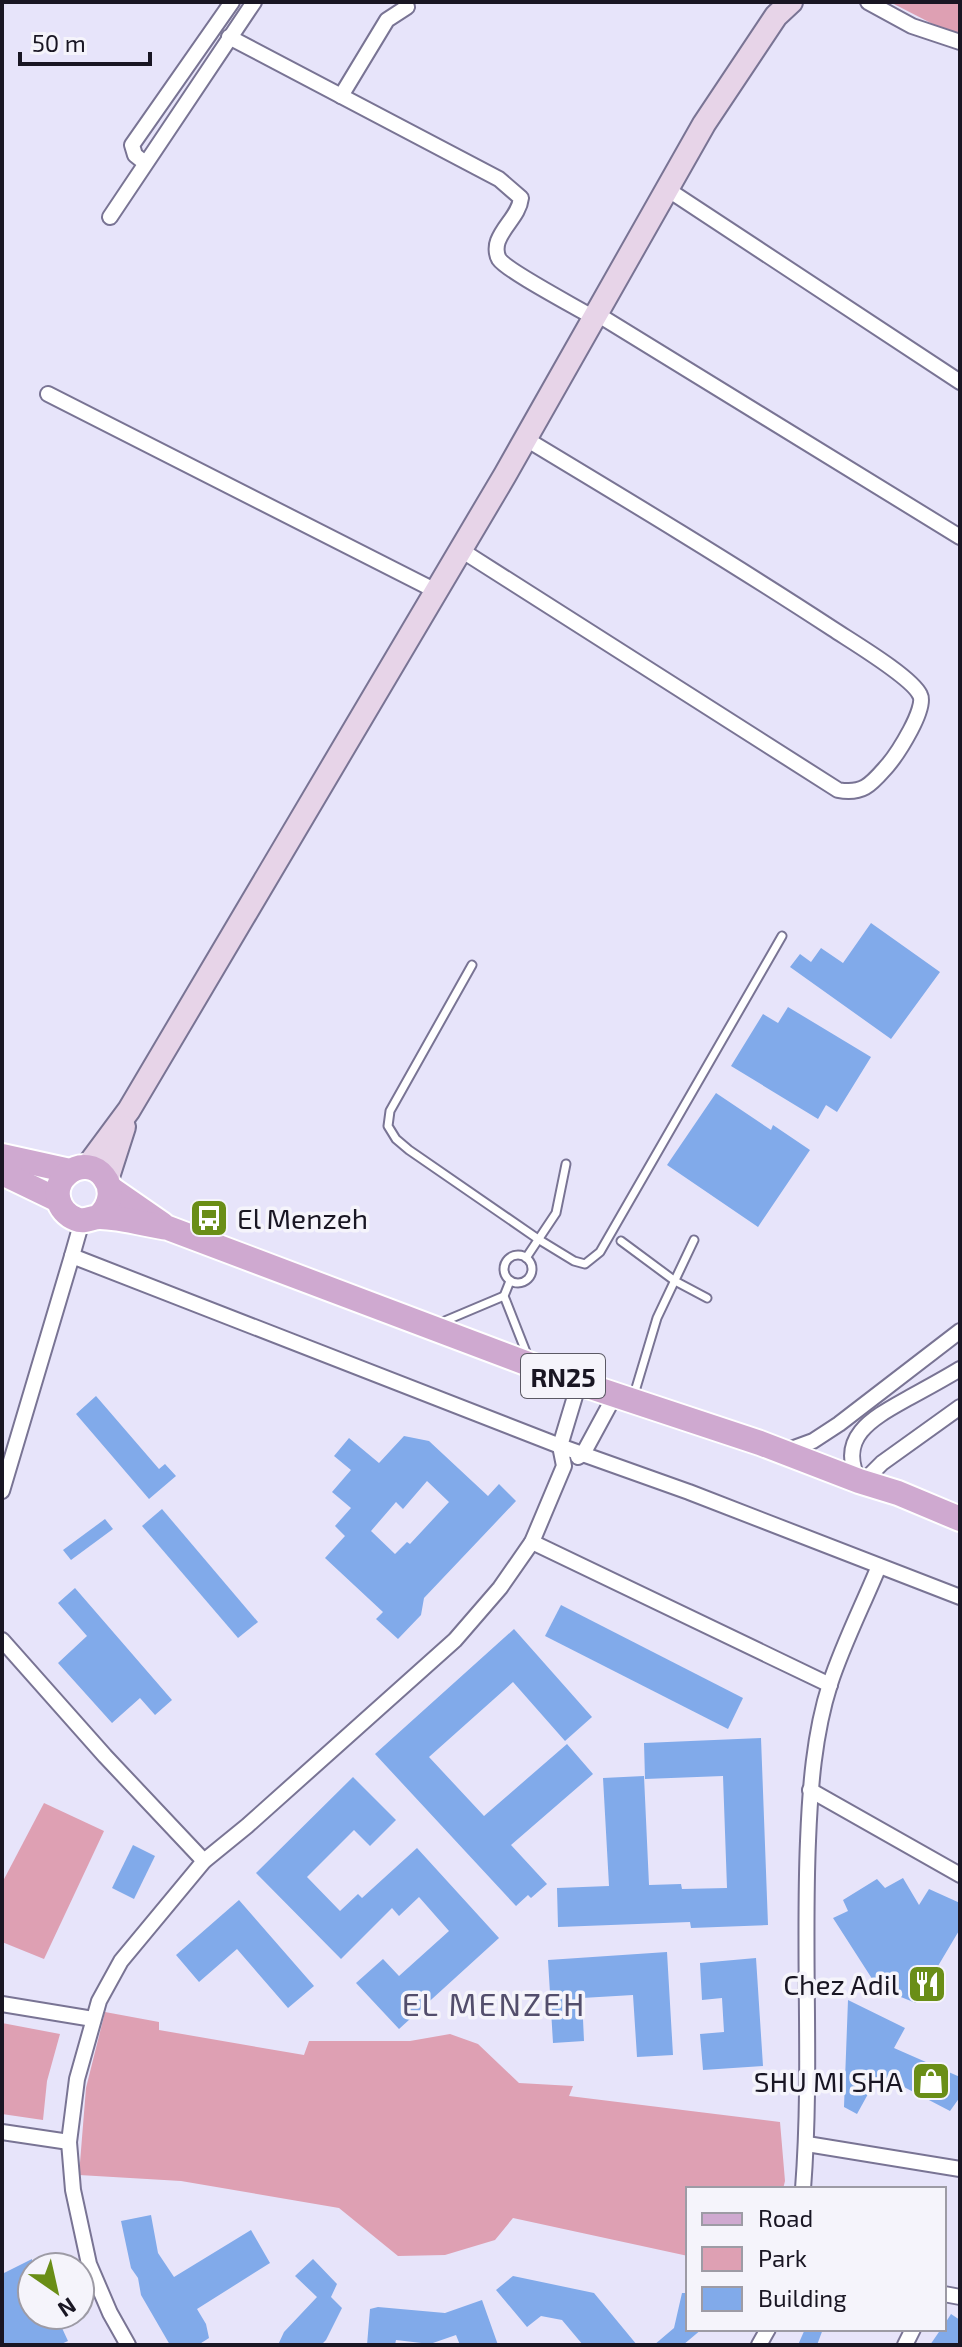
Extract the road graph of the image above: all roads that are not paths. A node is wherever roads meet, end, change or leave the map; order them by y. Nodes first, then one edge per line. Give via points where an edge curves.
1 (232, 2) edge
2 (254, 2) edge
3 (791, 2) edge
4 (868, 2) edge
5 (407, 7) dead end
6 (229, 37) junction
7 (960, 42) edge
8 (341, 96) junction
9 (145, 163) junction
10 (667, 189) junction
11 (110, 217) dead end
12 (596, 316) junction
13 (960, 382) edge
14 (48, 394) dead end
15 (526, 439) junction
16 (960, 537) edge
17 (461, 550) junction
18 (436, 591) junction
19 (782, 936) dead end
20 (472, 965) dead end
21 (2, 1156) edge
22 (566, 1164) dead end
23 (2, 1173) edge
24 (93, 1177) junction
25 (58, 1200) junction
26 (90, 1219) junction
27 (168, 1228) junction
28 (538, 1239) junction
29 (694, 1240) dead end
30 (621, 1241) dead end
31 (72, 1256) junction
32 (526, 1258) junction
33 (510, 1281) junction
34 (675, 1281) junction
35 (504, 1296) junction
36 (707, 1298) dead end
37 (431, 1327) junction
38 (960, 1331) edge
39 (532, 1365) junction
40 (960, 1369) edge
41 (579, 1383) junction
42 (624, 1398) junction
43 (866, 1402) junction
44 (960, 1407) edge
45 (878, 1415) junction
46 (560, 1446) junction
47 (783, 1452) junction
48 (583, 1454) junction
49 (564, 1466) junction
50 (861, 1482) junction
51 (2, 1491) edge
52 (955, 1510) edge
53 (532, 1542) junction
54 (879, 1566) junction
55 (960, 1597) edge
56 (2, 1640) edge
57 (830, 1685) junction
58 (810, 1790) junction
59 (204, 1861) junction
60 (960, 1875) edge
61 (2, 2004) edge
62 (93, 2019) junction
63 (2, 2132) edge
64 (69, 2142) junction
65 (807, 2144) junction
66 (960, 2169) edge
67 (803, 2187) edge
68 (128, 2345) edge

1 - 9 street via 132,145
2 - 6 street
3 - 10 street via 747,57
4 - 7 street via 912,26
5 - 8 street via 387,20
6 - 8 street
6 - 9 street
8 - 12 street via 515,190 520,207 497,243 497,256
9 - 11 street
10 - 12 street
10 - 13 street
12 - 15 street
12 - 16 street
14 - 18 street
15 - 17 street
15 - 17 street via 884,662 916,689 921,710 890,762 865,789 838,790
17 - 18 street
18 - 24 street
19 - 28 lane via 600,1252 585,1264
20 - 28 lane via 390,1111 388,1126 409,1150
21 - 24 main road, RN25
22 - 28 lane via 556,1213
23 - 25 main road
24 - 25 main road via 59,1184
24 - 26 main road via 109,1204
24 - 27 main road, RN25
25 - 26 main road via 67,1214
26 - 27 main road, RN25
26 - 31 street
27 - 37 main road, RN25
28 - 32 lane
29 - 34 lane
30 - 34 lane
31 - 46 street
31 - 51 street
32 - 33 lane via 531,1274 522,1283
32 - 33 lane via 508,1259 504,1270
33 - 35 lane
34 - 36 lane
34 - 42 lane
35 - 37 lane
35 - 39 lane
37 - 39 main road, RN25
38 - 43 street
39 - 41 main road, RN25
40 - 45 street
41 - 42 main road, RN25
41 - 46 street
42 - 47 main road, RN25
42 - 48 street
43 - 45 street
43 - 47 street via 826,1433
44 - 50 street
45 - 50 street via 852,1447
46 - 48 street
46 - 49 street
47 - 50 main road, RN25
48 - 49 street
48 - 54 street
49 - 53 street
50 - 52 main road, RN25
53 - 57 street
53 - 59 street via 455,1640
54 - 55 street
54 - 57 street
56 - 59 street
57 - 58 street
58 - 60 street
58 - 65 street
59 - 62 street via 121,1961
61 - 62 street
62 - 64 street via 77,2079
63 - 64 street
64 - 68 street via 89,2264
65 - 66 street
65 - 67 street

